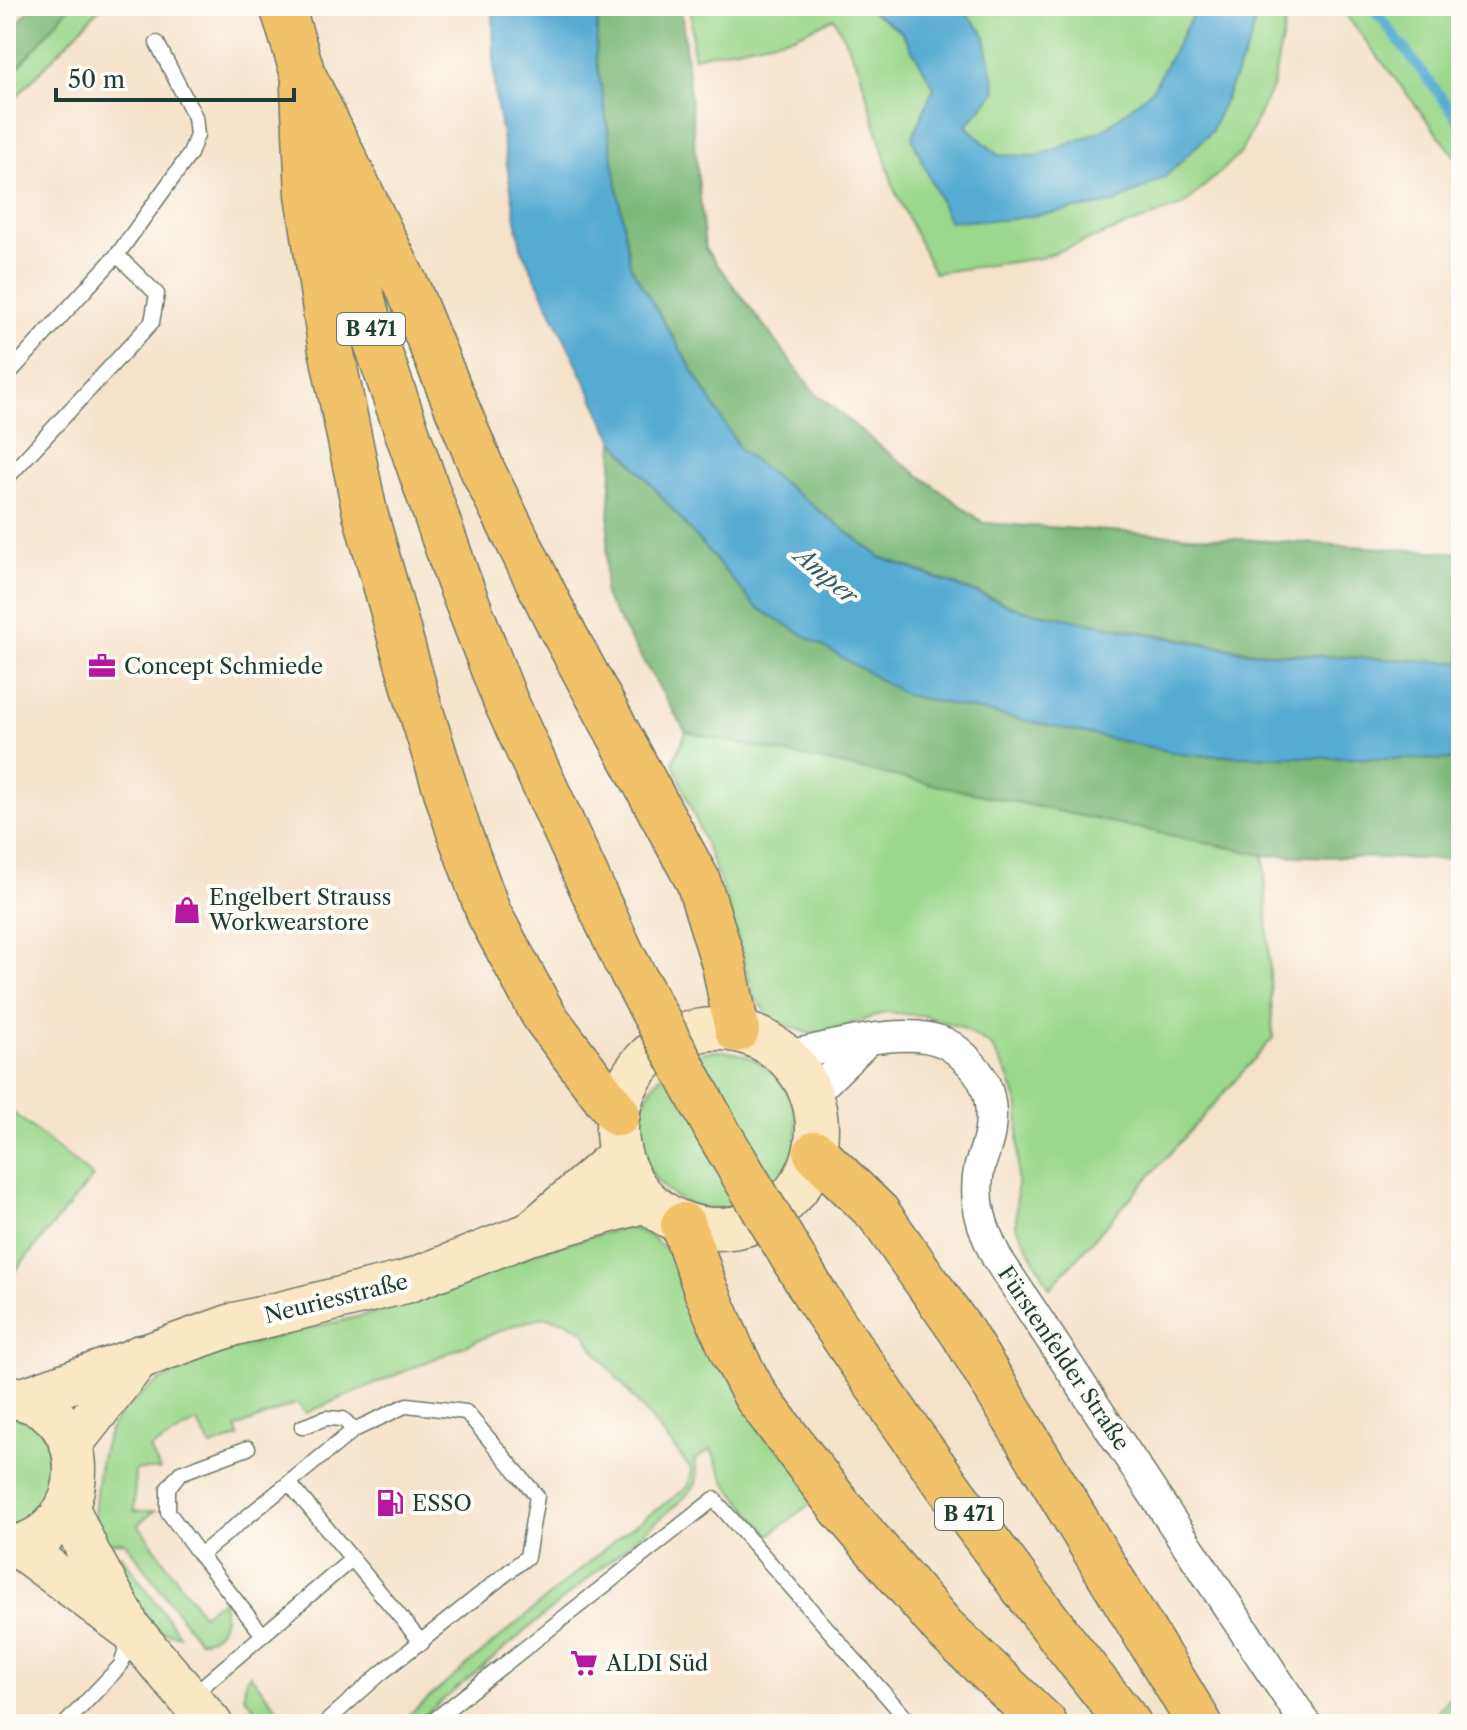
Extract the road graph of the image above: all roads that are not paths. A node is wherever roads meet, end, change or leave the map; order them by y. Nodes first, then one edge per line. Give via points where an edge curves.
1 (282, 6) edge
2 (157, 43) dead end
3 (303, 74) junction
4 (117, 255) junction
5 (6, 377) edge
6 (6, 479) edge
7 (737, 1030) junction
8 (867, 1041) junction
9 (787, 1056) junction
10 (812, 1095) junction
11 (619, 1135) junction
12 (816, 1153) junction
13 (646, 1201) junction
14 (683, 1225) junction
15 (529, 1234) junction
16 (140, 1356) junction
17 (14, 1398) edge
18 (302, 1427) dead end
19 (354, 1430) junction
20 (72, 1443) junction
21 (248, 1448) dead end
22 (289, 1483) junction
23 (68, 1508) junction
24 (13, 1548) edge
25 (200, 1555) junction
26 (352, 1559) junction
27 (132, 1631) junction
28 (263, 1635) junction
29 (422, 1643) junction
30 (200, 1710) edge
31 (65, 1724) edge
32 (324, 1724) edge
33 (429, 1724) edge
34 (911, 1724) edge
35 (1045, 1724) edge
36 (1129, 1724) edge
37 (1200, 1724) edge
38 (1306, 1724) edge

1 - 3 main road, B 471
2 - 4 lane via 195,117 197,135 190,154
3 - 7 main road via 409,291 483,471 698,881 724,964
3 - 11 main road via 308,194 330,344 365,513 420,708 489,914 544,1016
3 - 36 main road, B 471, bridge via 369,322 458,579 505,700 624,958 718,1132 817,1298 900,1422
4 - 5 lane
4 - 6 lane via 157,294 152,322
7 - 9 street
7 - 11 street via 705,1029 673,1038 647,1057 627,1083
8 - 9 street, Fürstenfelder Straße
8 - 10 street
8 - 38 street, Fürstenfelder Straße via 913,1035 944,1042 983,1077 992,1106 979,1170 982,1228
9 - 10 street
10 - 12 street
11 - 13 street via 630,1180
11 - 15 street, Neuriesstraße
12 - 14 street via 802,1184 769,1215 716,1231
12 - 37 main road via 878,1213 962,1332
13 - 14 street
13 - 15 street, Neuriesstraße
14 - 35 main road via 727,1341 755,1395 841,1508 944,1628
15 - 16 street, Neuriesstraße via 406,1282 235,1324
16 - 17 street, Neuriesstraße
16 - 20 street
17 - 20 street via 52,1416
18 - 19 lane via 326,1418 343,1419
19 - 22 lane
19 - 29 lane via 407,1405 466,1412 537,1496 527,1557
20 - 23 street via 75,1487
21 - 25 lane via 180,1473 168,1488 168,1512
22 - 25 lane
22 - 26 lane
23 - 24 street via 53,1528
23 - 27 street
24 - 27 street
25 - 28 lane
26 - 28 lane
26 - 29 lane
27 - 30 street
27 - 31 lane via 121,1665
28 - 30 lane
29 - 32 lane
33 - 34 lane via 714,1499

